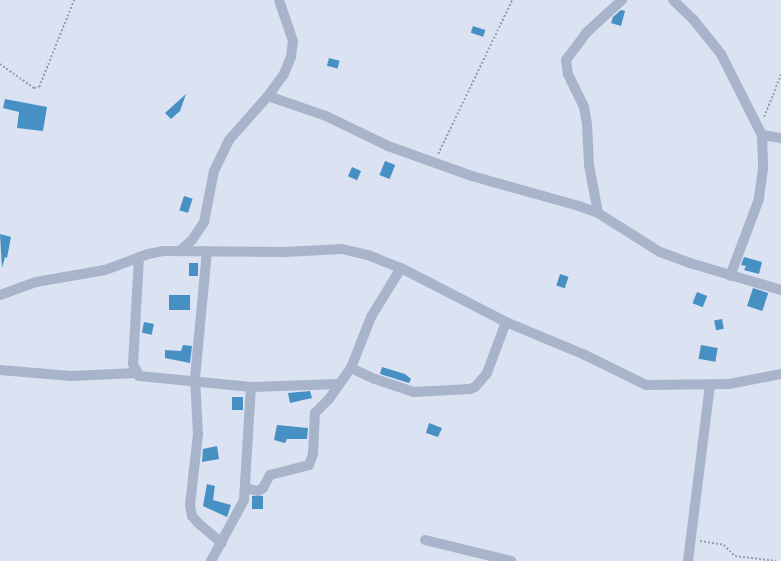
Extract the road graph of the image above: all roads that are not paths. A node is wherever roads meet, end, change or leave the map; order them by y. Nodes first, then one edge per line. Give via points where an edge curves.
1 (279, 0) edge
2 (622, 0) edge
3 (673, 0) edge
4 (268, 96) junction
5 (760, 133) junction
6 (781, 138) edge
7 (598, 213) junction
8 (181, 250) junction
9 (207, 251) junction
10 (139, 257) junction
11 (401, 268) junction
12 (730, 276) junction
13 (781, 290) edge
14 (0, 295) edge
15 (506, 322) junction
16 (351, 368) junction
17 (0, 370) edge
18 (136, 373) junction
19 (781, 374) edge
20 (195, 380) junction
21 (338, 384) junction
22 (710, 385) junction
23 (251, 387) junction
24 (245, 488) junction
25 (425, 540) dead end
26 (222, 543) junction
27 (211, 561) edge
28 (511, 561) edge
29 (688, 561) edge

1 - 4 street via 293,41 293,49 284,74
2 - 7 street via 586,33 566,60 568,74 584,107 588,165
3 - 5 street via 694,19 721,54
4 - 7 street via 326,116 388,146 489,182
4 - 8 street via 228,140 214,171 204,222 192,240
5 - 6 street
5 - 12 street via 763,169 759,199
7 - 12 street via 660,252
8 - 9 street
8 - 10 street
9 - 11 street via 285,252 342,249
9 - 20 street
10 - 14 street via 105,270 36,282
10 - 18 street via 133,364
11 - 15 street
11 - 16 street via 371,317
12 - 13 street
15 - 16 street via 487,373 470,389 414,392 375,380
15 - 22 street via 585,355 646,385
16 - 21 street
17 - 18 street via 71,376
18 - 20 street via 143,377
19 - 22 street
20 - 23 street
20 - 26 street via 198,434 190,505 192,516
21 - 23 street
21 - 24 street via 330,399 315,413 313,454 309,464 270,475 263,488 258,491
22 - 29 street
23 - 24 street
24 - 26 street via 241,508
25 - 28 street
26 - 27 street

